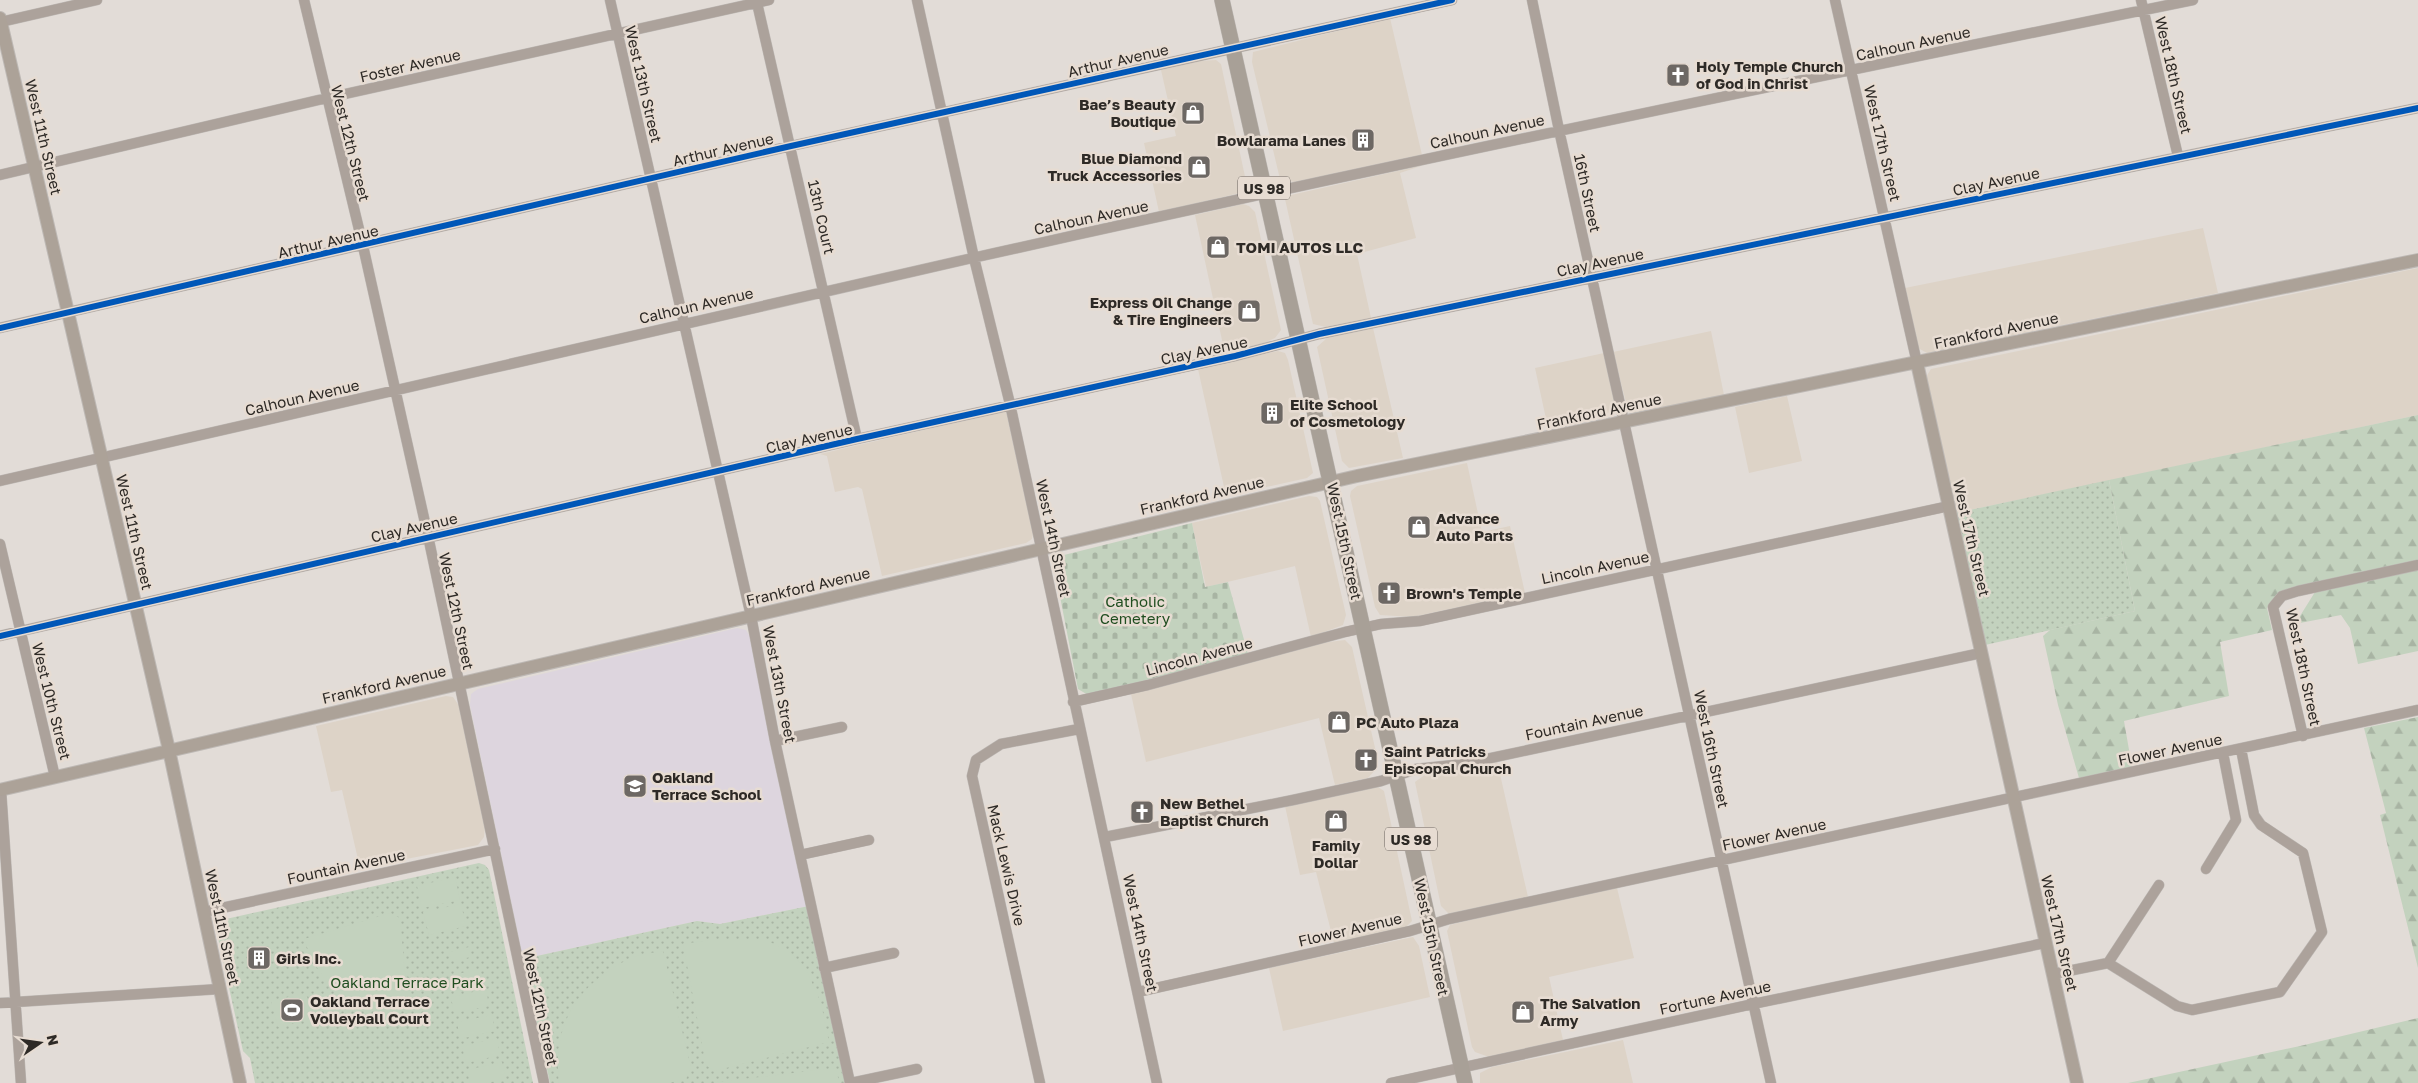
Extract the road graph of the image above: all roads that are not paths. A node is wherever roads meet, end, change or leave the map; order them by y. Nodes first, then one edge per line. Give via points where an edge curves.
1 (97, 0) edge
2 (304, 0) edge
3 (610, 0) edge
4 (769, 0) edge
5 (917, 0) edge
6 (1222, 0) edge
7 (1452, 0) edge
8 (1532, 0) edge
9 (1834, 0) edge
10 (2194, 0) edge
11 (758, 3) junction
12 (2142, 5) edge
13 (0, 20) edge
14 (618, 34) junction
15 (1233, 47) junction
16 (1851, 71) junction
17 (327, 98) junction
18 (2418, 108) edge
19 (941, 113) junction
20 (1559, 130) junction
21 (791, 146) junction
22 (2178, 156) junction
23 (34, 167) junction
24 (0, 175) edge
25 (650, 179) junction
26 (1266, 194) junction
27 (1884, 217) junction
28 (363, 246) junction
29 (974, 258) junction
30 (2418, 260) edge
31 (1592, 277) junction
32 (824, 292) junction
33 (68, 313) junction
34 (684, 324) junction
35 (0, 328) edge
36 (1299, 340) junction
37 (1917, 362) junction
38 (395, 390) junction
39 (1010, 404) junction
40 (1624, 422) junction
41 (858, 439) junction
42 (101, 458) junction
43 (718, 472) junction
44 (0, 481) edge
45 (1332, 482) junction
46 (1949, 506) junction
47 (428, 536) junction
48 (0, 544) edge
49 (1041, 548) junction
50 (2418, 565) edge
51 (1657, 569) junction
52 (135, 605) junction
53 (751, 616) junction
54 (1364, 628) junction
55 (20, 631) junction
56 (0, 636) edge
57 (1981, 653) junction
58 (460, 683) junction
59 (1073, 702) junction
60 (2418, 710) edge
61 (1690, 714) junction
62 (842, 727) dead end
63 (1080, 729) junction
64 (2303, 736) junction
65 (775, 741) junction
66 (2241, 749) junction
67 (169, 750) junction
68 (2223, 753) junction
69 (1397, 775) junction
70 (55, 777) junction
71 (0, 790) edge
72 (2013, 797) junction
73 (1105, 837) junction
74 (869, 840) dead end
75 (495, 849) junction
76 (800, 855) junction
77 (1721, 861) junction
78 (2206, 869) dead end
79 (2159, 885) dead end
80 (4, 890) edge
81 (203, 912) junction
82 (1430, 925) junction
83 (2045, 944) junction
84 (894, 953) dead end
85 (2108, 963) junction
86 (824, 968) junction
87 (2052, 974) junction
88 (220, 989) junction
89 (1138, 992) junction
90 (15, 1002) junction
91 (0, 1003) edge
92 (1753, 1004) junction
93 (917, 1068) dead end
94 (1462, 1068) junction
95 (20, 1083) edge
96 (240, 1083) edge
97 (544, 1083) edge
98 (851, 1083) edge
99 (1040, 1083) edge
100 (1157, 1083) edge
101 (1391, 1083) edge
102 (1465, 1083) edge
103 (1771, 1083) edge
104 (2077, 1083) edge

1 - 13 street
2 - 17 street, West 12th Street
3 - 14 street, West 13th Street
4 - 11 street, Foster Avenue
5 - 19 street, West 14th Street
6 - 15 highway, West 15th Street / US 98
7 - 15 street, Arthur Avenue
8 - 20 street, 16th Street
9 - 16 street, West 17th Street
10 - 12 street, Calhoun Avenue
11 - 14 street, Foster Avenue
11 - 21 street, 13th Court
12 - 16 street, Calhoun Avenue
12 - 22 street, West 18th Street
13 - 23 main road, West 11th Street
14 - 17 street, Foster Avenue
14 - 25 street, West 13th Street
15 - 19 street, Arthur Avenue
15 - 26 highway, West 15th Street / US 98
16 - 20 street, Calhoun Avenue
16 - 27 street, West 17th Street
17 - 23 street, Foster Avenue
17 - 28 street, West 12th Street
18 - 22 street, Clay Avenue
19 - 21 street, Arthur Avenue
19 - 29 street, West 14th Street
20 - 26 street, Calhoun Avenue
20 - 31 street, 16th Street
21 - 25 street, Arthur Avenue
21 - 32 street, 13th Court
22 - 27 street, Clay Avenue
23 - 24 street, Foster Avenue
23 - 33 main road, West 11th Street
25 - 28 street, Arthur Avenue
25 - 34 street, West 13th Street
26 - 29 street, Calhoun Avenue
26 - 36 highway, West 15th Street / US 98
27 - 31 street, Clay Avenue
27 - 37 street, West 17th Street
28 - 33 street, Arthur Avenue
28 - 38 street, West 12th Street
29 - 32 street, Calhoun Avenue
29 - 39 street, West 14th Street
30 - 37 main road, Frankford Avenue
31 - 36 street, Clay Avenue
31 - 40 street, 16th Street
32 - 34 street, Calhoun Avenue
32 - 41 street, 13th Court
33 - 35 street, Arthur Avenue
33 - 42 main road, West 11th Street
34 - 38 street, Calhoun Avenue
34 - 43 street, West 13th Street
36 - 39 street, Clay Avenue
36 - 45 highway, West 15th Street / US 98
37 - 40 main road, Frankford Avenue
37 - 46 main road, West 17th Street
38 - 42 street, Calhoun Avenue
38 - 47 street, West 12th Street
39 - 41 street, Clay Avenue
39 - 49 street, West 14th Street
40 - 45 main road, Frankford Avenue
40 - 51 street, West 16th Street
41 - 43 street, Clay Avenue
42 - 44 street, Calhoun Avenue
42 - 52 main road, West 11th Street
43 - 47 street, Clay Avenue
43 - 53 street, West 13th Street
45 - 49 main road, Frankford Avenue
45 - 54 highway, West 15th Street / US 98
46 - 51 street, Lincoln Avenue
46 - 57 main road, West 17th Street
47 - 52 street, Clay Avenue
47 - 58 street, West 12th Street
48 - 55 street, West 10th Street
49 - 53 main road, Frankford Avenue
49 - 59 street, West 14th Street
50 - 64 street, West 18th Street via 2298,591 2282,596 2273,607
51 - 54 street, Lincoln Avenue via 1420,621
51 - 61 street, West 16th Street
52 - 55 street, Clay Avenue
52 - 67 main road, West 11th Street
53 - 58 main road, Frankford Avenue
53 - 65 street, West 13th Street
54 - 59 street, Lincoln Avenue
54 - 69 highway, West 15th Street / US 98
55 - 56 street, Clay Avenue
55 - 70 street, West 10th Street
57 - 61 street, Fountain Avenue
57 - 72 main road, West 17th Street
58 - 67 main road, Frankford Avenue
58 - 75 street, West 12th Street
59 - 63 street, West 14th Street
60 - 64 street, Flower Avenue
61 - 69 street, Fountain Avenue via 1463,764 1416,769
61 - 77 street, West 16th Street
62 - 65 street
63 - 73 street, West 14th Street
63 - 99 street, Mack Lewis Drive via 1001,744 976,760 972,776
64 - 66 street, Flower Avenue
65 - 76 street, West 13th Street
66 - 68 street, Flower Avenue
66 - 85 street via 2254,815 2260,825 2304,853 2322,932 2280,992 2192,1010 2177,1006
67 - 70 main road, Frankford Avenue
67 - 81 main road, West 11th Street
68 - 72 street, Flower Avenue
68 - 78 street via 2236,820
69 - 73 street, Fountain Avenue via 1292,800
69 - 82 highway, West 15th Street / US 98
70 - 71 main road, Frankford Avenue
71 - 80 street
72 - 77 street, Flower Avenue
72 - 83 main road, West 17th Street
73 - 89 street, West 14th Street
74 - 76 street
75 - 81 street, Fountain Avenue
75 - 97 street, West 12th Street
76 - 86 street, West 13th Street
77 - 82 street, Flower Avenue
77 - 92 street, West 16th Street
79 - 85 street
80 - 90 street
81 - 88 main road, West 11th Street
82 - 89 street, Flower Avenue
82 - 94 highway, West 15th Street / US 98
83 - 87 main road, West 17th Street
83 - 92 street, Fortune Avenue
84 - 86 street
85 - 87 street
86 - 98 street, West 13th Street
87 - 104 main road, West 17th Street
88 - 90 street
88 - 96 main road, West 11th Street
89 - 100 street, West 14th Street
90 - 91 street
90 - 95 street
92 - 94 street, Fortune Avenue
92 - 103 street, West 16th Street
93 - 98 street
94 - 101 street, Fortune Avenue
94 - 102 highway, West 15th Street / US 98

